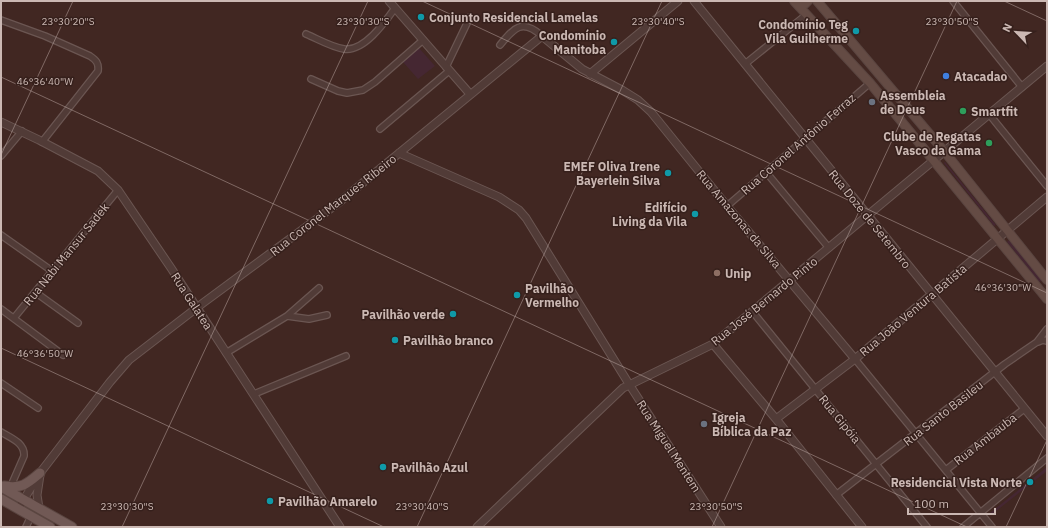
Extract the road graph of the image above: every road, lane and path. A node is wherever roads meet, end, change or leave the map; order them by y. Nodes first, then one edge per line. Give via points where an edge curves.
1 (389, 1) edge
2 (678, 1) edge
3 (694, 1) edge
4 (794, 1) edge
5 (799, 1) edge
6 (808, 1) edge
7 (817, 1) edge
8 (953, 1) edge
9 (395, 8) junction
10 (806, 15) junction
11 (470, 17) dead end
12 (1, 20) edge
13 (306, 34) dead end
14 (542, 36) junction
15 (423, 40) junction
16 (500, 45) dead end
17 (745, 64) junction
18 (1047, 66) edge
19 (448, 69) junction
20 (590, 74) junction
21 (311, 79) dead end
22 (870, 83) junction
23 (1022, 87) junction
24 (470, 94) junction
25 (989, 114) junction
26 (1, 122) edge
27 (380, 129) dead end
28 (22, 131) junction
29 (806, 138) junction
30 (42, 142) junction
31 (944, 151) junction
32 (399, 153) junction
33 (1, 156) edge
34 (934, 160) junction
35 (766, 172) junction
36 (1047, 186) edge
37 (118, 190) junction
38 (1047, 197) edge
39 (727, 206) junction
40 (868, 216) junction
41 (1007, 231) junction
42 (1, 234) edge
43 (998, 238) junction
44 (829, 248) junction
45 (52, 271) junction
46 (1046, 276) edge
47 (789, 280) junction
48 (319, 288) dead end
49 (35, 292) junction
50 (932, 295) junction
51 (1047, 299) edge
52 (196, 308) junction
53 (1, 309) edge
54 (752, 311) junction
55 (327, 315) dead end
56 (287, 316) junction
57 (14, 318) junction
58 (78, 323) dead end
59 (1047, 329) edge
60 (1047, 341) edge
61 (1037, 342) junction
62 (713, 344) junction
63 (226, 353) junction
64 (63, 355) dead end
65 (346, 356) dead end
66 (855, 359) junction
67 (995, 372) junction
68 (1, 383) edge
69 (629, 384) junction
70 (816, 389) junction
71 (254, 394) junction
72 (38, 408) dead end
73 (1024, 408) junction
74 (776, 419) junction
75 (1, 432) edge
76 (916, 433) junction
77 (1047, 436) edge
78 (1047, 458) edge
79 (876, 464) junction
80 (946, 470) junction
81 (40, 473) junction
82 (5, 487) edge
83 (836, 495) junction
84 (1, 499) edge
85 (23, 499) junction
86 (18, 508) junction
87 (39, 508) junction
88 (981, 513) junction
89 (31, 516) junction
90 (40, 524) edge
91 (26, 527) edge
92 (50, 527) edge
93 (72, 527) edge
94 (340, 527) edge
95 (477, 527) edge
96 (721, 527) edge
97 (862, 527) edge
98 (927, 527) edge
99 (963, 527) edge
100 (992, 527) edge

1 - 9 street
2 - 20 street
3 - 17 street, Rua Doze de Setembro
4 - 10 main road
5 - 6 main road via 805,4
7 - 31 main road
8 - 23 street
9 - 13 street via 379,29 352,49 339,48
9 - 15 street
10 - 17 street
10 - 22 main road
11 - 19 street
12 - 30 street via 90,56 99,66 98,71
14 - 16 street, Rua Amazonas da Silva via 533,28 520,27 512,31
14 - 20 street, Rua Amazonas da Silva
14 - 24 street
15 - 19 street
15 - 21 street via 363,90 347,93
17 - 29 street, Rua Doze de Setembro
18 - 23 street, Rua José Bernardo Pinto
19 - 24 street
19 - 27 street
20 - 39 street, Rua Amazonas da Silva via 622,90 651,112
22 - 29 street, Rua Coronel Antônio Ferraz
22 - 34 main road
23 - 25 street, Rua José Bernardo Pinto
24 - 32 street
25 - 31 street, Rua José Bernardo Pinto
25 - 36 street
26 - 28 street, Rua Galatea
28 - 30 street, Rua Galatea
28 - 33 street
29 - 35 street, Rua Coronel Antônio Ferraz
29 - 40 street, Rua Doze de Setembro
30 - 37 street, Rua Galatea via 98,171
31 - 34 street, Rua José Bernardo Pinto
31 - 41 main road
32 - 52 street, Rua Coronel Marques Ribeiro via 336,204
32 - 69 street, Rua Coronel Marques Ribeiro via 499,197 520,210
34 - 40 street, Rua José Bernardo Pinto
34 - 43 main road
35 - 39 street, Rua Coronel Antônio Ferraz
35 - 44 street
37 - 45 street, Rua Nabi Mansur Sadek
37 - 52 street, Rua Galatea
38 - 41 street, Rua João Ventura Batista
39 - 47 street, Rua Amazonas da Silva
40 - 44 street, Rua José Bernardo Pinto
40 - 50 street, Rua Doze de Setembro
41 - 43 street, Rua João Ventura Batista
41 - 46 main road
42 - 45 street
43 - 50 street, Rua João Ventura Batista
43 - 51 main road
44 - 47 street, Rua José Bernardo Pinto
45 - 49 street, Rua Nabi Mansur Sadek
47 - 54 street, Rua José Bernardo Pinto
47 - 66 street, Rua Amazonas da Silva
48 - 56 street
49 - 57 street, Rua Nabi Mansur Sadek
49 - 58 street
50 - 66 street, Rua João Ventura Batista
50 - 67 street, Rua Doze de Setembro
52 - 63 street, Rua Galatea
52 - 81 street, Rua Coronel Marques Ribeiro via 130,360
53 - 57 street
54 - 62 street, Rua José Bernardo Pinto
54 - 70 street, Rua Gipóia
55 - 56 street via 310,319
56 - 63 street
57 - 64 street
59 - 61 street, Rua Santo Basileu
60 - 61 street
61 - 67 street, Rua Santo Basileu
62 - 69 street, Rua José Bernardo Pinto
62 - 74 street
63 - 71 street, Rua Galatea
65 - 71 street
66 - 70 street, Rua João Ventura Batista
66 - 76 street, Rua Amazonas da Silva
67 - 73 street, Rua Doze de Setembro
67 - 76 street, Rua Santo Basileu
68 - 72 street
69 - 95 street, Rua José Bernardo Pinto
69 - 96 street, Rua Miguel Mentem
70 - 74 street, Rua João Ventura Batista
70 - 79 street, Rua Gipóia
71 - 94 street, Rua Galatea
73 - 77 street, Rua Doze de Setembro
73 - 80 street, Rua Ambauba
74 - 83 street
75 - 82 street via 21,444 24,451 24,456
76 - 79 street, Rua Santo Basileu
76 - 80 street, Rua Amazonas da Silva
78 - 88 street
79 - 83 street, Rua Santo Basileu
79 - 98 street, Rua Gipóia
80 - 88 street, Rua Amazonas da Silva
81 - 82 main road via 24,486
81 - 85 street, Rua Coronel Marques Ribeiro
81 - 87 street via 37,495
82 - 85 main road
83 - 97 street
84 - 86 main road
85 - 86 street, Rua Coronel Marques Ribeiro
85 - 87 main road
86 - 89 main road
87 - 93 main road
88 - 99 street
88 - 100 street, Rua Amazonas da Silva
89 - 90 main road
89 - 91 street
90 - 92 main road

